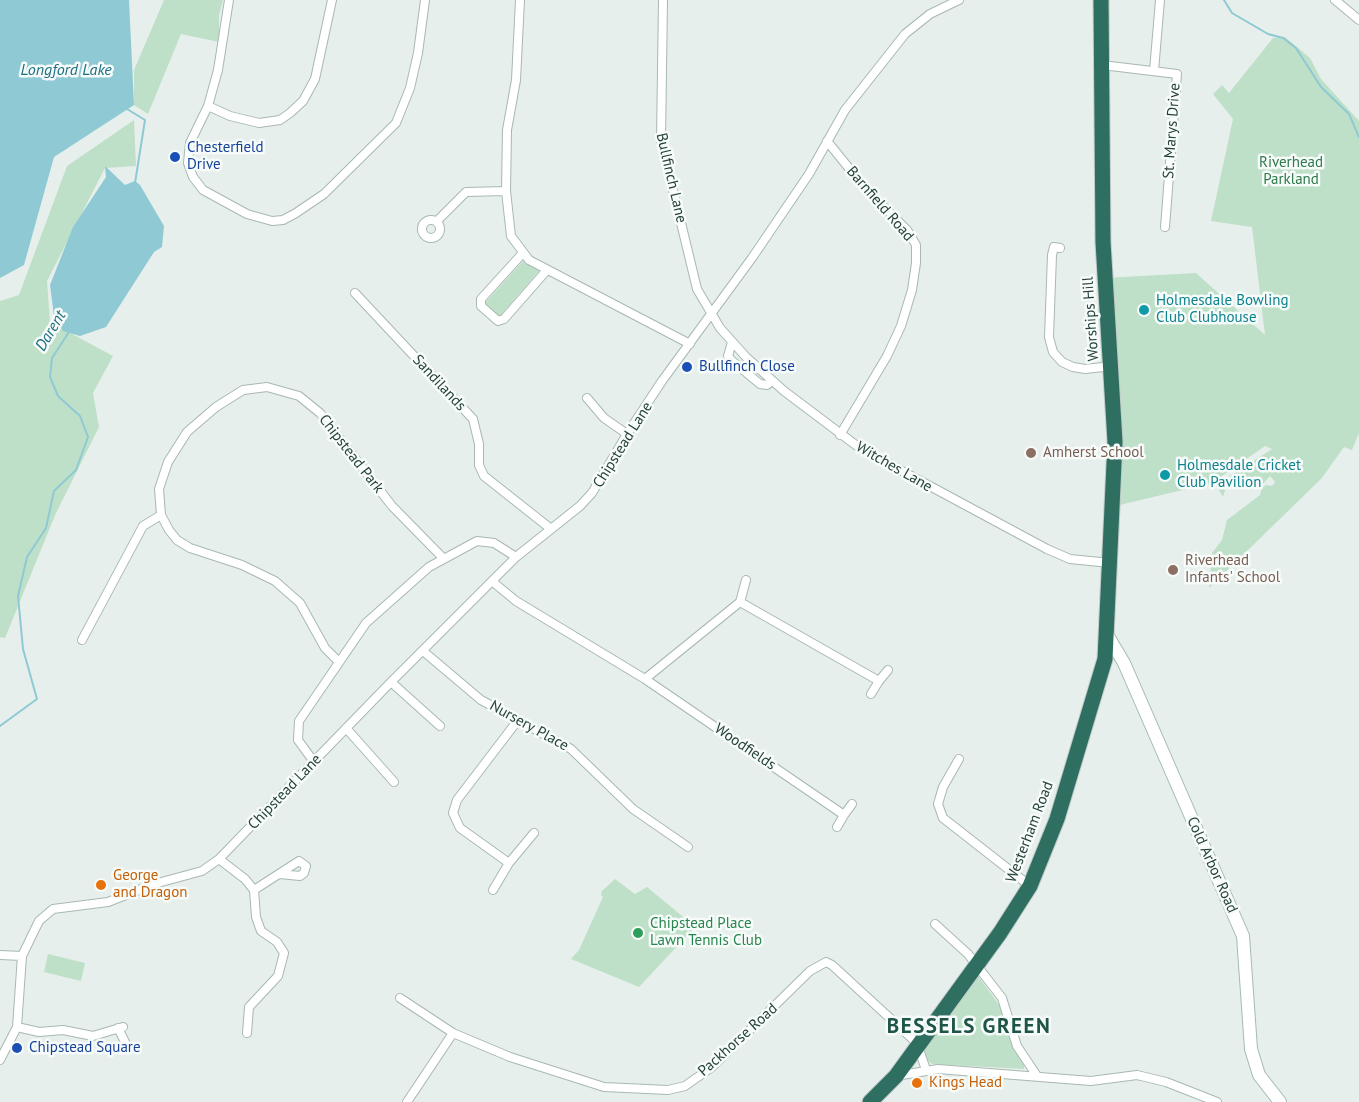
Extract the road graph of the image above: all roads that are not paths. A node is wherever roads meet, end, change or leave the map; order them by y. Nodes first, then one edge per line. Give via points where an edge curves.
1 (230, 0) edge
2 (332, 0) edge
3 (424, 0) edge
4 (520, 0) edge
5 (663, 0) edge
6 (959, 0) edge
7 (1101, 0) edge
8 (1160, 0) edge
9 (1335, 0) edge
10 (1359, 20) edge
11 (1102, 65) junction
12 (1154, 71) junction
13 (208, 106) junction
14 (826, 141) junction
15 (506, 191) junction
16 (437, 221) dead end
17 (1165, 227) dead end
18 (1054, 248) dead end
19 (522, 254) junction
20 (547, 270) junction
21 (355, 293) dead end
22 (710, 316) junction
23 (690, 344) junction
24 (1112, 366) junction
25 (587, 398) dead end
26 (627, 434) junction
27 (840, 435) junction
28 (161, 515) junction
29 (551, 529) junction
30 (442, 558) junction
31 (516, 558) junction
32 (1110, 563) junction
33 (746, 580) dead end
34 (493, 582) junction
35 (740, 602) junction
36 (1108, 636) junction
37 (82, 640) dead end
38 (423, 651) junction
39 (338, 661) junction
40 (888, 670) dead end
41 (645, 679) junction
42 (879, 681) junction
43 (391, 682) junction
44 (871, 694) dead end
45 (518, 720) junction
46 (440, 726) dead end
47 (346, 728) junction
48 (959, 759) dead end
49 (314, 762) junction
50 (394, 782) dead end
51 (852, 804) dead end
52 (844, 815) junction
53 (837, 828) dead end
54 (534, 833) dead end
55 (688, 847) dead end
56 (219, 859) junction
57 (509, 863) junction
58 (280, 874) dead end
59 (1030, 886) junction
60 (254, 890) junction
61 (493, 890) dead end
62 (935, 924) dead end
63 (0, 954) edge
64 (22, 956) junction
65 (976, 964) junction
66 (400, 998) dead end
67 (17, 1027) junction
68 (453, 1032) junction
69 (248, 1033) dead end
70 (125, 1042) dead end
71 (917, 1043) junction
72 (0, 1060) edge
73 (926, 1070) junction
74 (1037, 1076) junction
75 (896, 1077) junction
76 (407, 1102) edge
77 (870, 1102) edge
78 (1217, 1102) edge
79 (1280, 1102) edge

1 - 13 street
2 - 13 street via 315,80 303,101 290,113 280,120 259,123
3 - 13 street via 418,53 396,123 332,187 290,216 272,221 259,219 198,185 188,163 188,152
4 - 15 street via 516,80 507,130
5 - 22 street, Bullfinch Lane via 661,140 697,289
6 - 14 street, Chipstead Lane via 930,14 905,34 837,120
7 - 11 highway, Worships Hill
8 - 12 street
9 - 10 street
11 - 12 street, St. Marys Drive
11 - 24 highway, Worships Hill via 1103,242
12 - 17 street, St. Marys Drive via 1177,74
14 - 22 street, Chipstead Lane via 809,174
14 - 27 street, Barnfield Road via 916,245 912,290 901,326
15 - 16 street via 466,192
15 - 19 street via 511,236
18 - 24 street via 1048,314 1048,337 1053,352 1073,367
19 - 20 street
19 - 20 street via 481,299 481,306 498,321
20 - 23 street
21 - 29 street, Sandilands via 474,419 479,465 484,476
22 - 23 street, Chipstead Lane
22 - 27 street, Witches Lane via 772,381
23 - 26 street, Chipstead Lane
24 - 32 highway, Worships Hill via 1115,442
25 - 26 street via 604,418
26 - 29 street, Chipstead Lane via 592,494
27 - 32 street, Witches Lane via 921,483 1053,552 1070,559
28 - 30 street, Chipstead Park via 162,477 188,432 237,393 279,388 299,396 320,413 392,506
28 - 37 street via 143,526
28 - 39 street via 172,535 183,544 263,574 282,586 300,603 325,648
29 - 31 street, Chipstead Lane
30 - 31 street via 483,541 494,543
30 - 39 street via 383,606
31 - 34 street, Chipstead Lane
32 - 36 highway, Worships Hill
33 - 35 street
34 - 38 street, Chipstead Lane
34 - 41 street, Woodfields via 516,601
35 - 41 street
35 - 42 street
36 - 59 highway, Westerham Road via 1097,694 1057,819
36 - 79 main road, Cold Arbor Road via 1124,663 1243,936 1251,1049 1258,1075
38 - 43 street, Chipstead Lane
38 - 45 street, Nursery Place via 482,700
39 - 49 street via 303,713 296,731 301,747
40 - 42 street
41 - 52 street, Woodfields
42 - 44 street
43 - 46 street
43 - 47 street, Chipstead Lane
45 - 55 street, Nursery Place via 572,749 633,809
45 - 57 street via 457,800 453,813 460,828
47 - 49 street, Chipstead Lane
47 - 50 street
48 - 59 street via 938,804 943,818
49 - 56 street, Chipstead Lane
51 - 52 street
52 - 53 street
54 - 57 street
56 - 60 street
56 - 64 street, Chipstead Lane via 202,871 108,902 53,909 39,921
57 - 61 street
58 - 60 street
59 - 65 highway, Westerham Road
60 - 69 street via 261,932 277,942 284,953 278,976 249,1007
62 - 65 street
63 - 64 street
64 - 67 street
65 - 71 highway, Westerham Road
65 - 74 street via 1002,998 1017,1046
66 - 68 street, Packhorse Road
67 - 70 street via 93,1036 120,1027
67 - 72 street
68 - 71 street, Packhorse Road via 510,1057 604,1087 668,1090 685,1086 712,1066 810,971 826,962
68 - 76 street
71 - 73 street
71 - 75 highway, Westerham Road
73 - 74 street
73 - 75 street
74 - 78 street via 1091,1081 1137,1075
75 - 77 highway, Westerham Road

